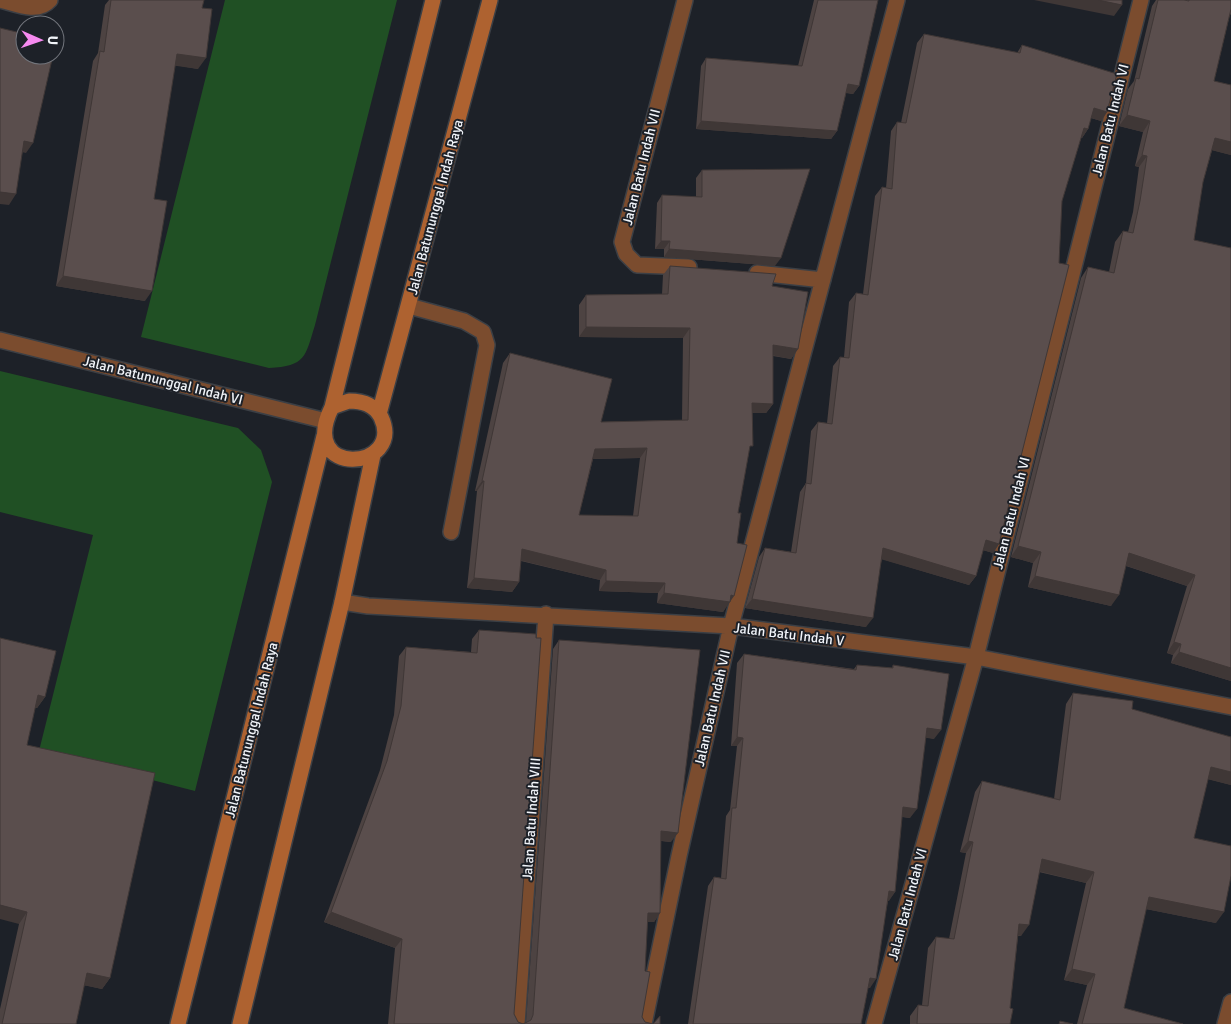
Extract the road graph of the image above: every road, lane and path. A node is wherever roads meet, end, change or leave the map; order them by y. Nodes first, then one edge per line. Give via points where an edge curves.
1 (0, 0) edge
2 (50, 0) edge
3 (433, 0) edge
4 (490, 0) edge
5 (685, 0) edge
6 (897, 0) edge
7 (1141, 0) edge
8 (708, 269) edge
9 (737, 271) edge
10 (823, 280) junction
11 (409, 306) junction
12 (0, 340) edge
13 (380, 414) junction
14 (327, 421) junction
15 (373, 455) junction
16 (451, 532) dead end
17 (342, 602) junction
18 (546, 614) junction
19 (731, 626) junction
20 (976, 657) junction
21 (1231, 707) edge
22 (1231, 1002) edge
23 (178, 1024) edge
24 (240, 1024) edge
25 (517, 1024) edge
26 (644, 1024) edge
27 (874, 1024) edge
28 (1225, 1024) edge

1 - 2 street via 30,8 45,6
3 - 14 street, Jalan Batununggal Indah Raya
4 - 11 street, Jalan Batununggal Indah Raya
5 - 8 street, Jalan Batu Indah VII via 622,242 626,254 637,265
6 - 10 street, Jalan Batu Indah VII
7 - 20 street, Jalan Batu Indah VI
9 - 10 street
10 - 19 street, Jalan Batu Indah VII
11 - 13 street, Jalan Batununggal Indah Raya
11 - 16 street via 464,321 483,332 487,345
12 - 14 street, Jalan Batununggal Indah VI
13 - 14 street via 360,401 349,400
13 - 15 street via 384,437
14 - 15 street via 333,452 347,461
14 - 23 street, Jalan Batununggal Indah Raya
15 - 17 street
17 - 18 street, Jalan Batu Indah V via 418,609
17 - 24 street
18 - 19 street, Jalan Batu Indah V
18 - 25 street, Jalan Batu Indah VIII
19 - 20 street, Jalan Batu Indah V
19 - 26 street, Jalan Batu Indah VII
20 - 21 street, Jalan Batu Indah V
20 - 27 street, Jalan Batu Indah VI
22 - 28 street

